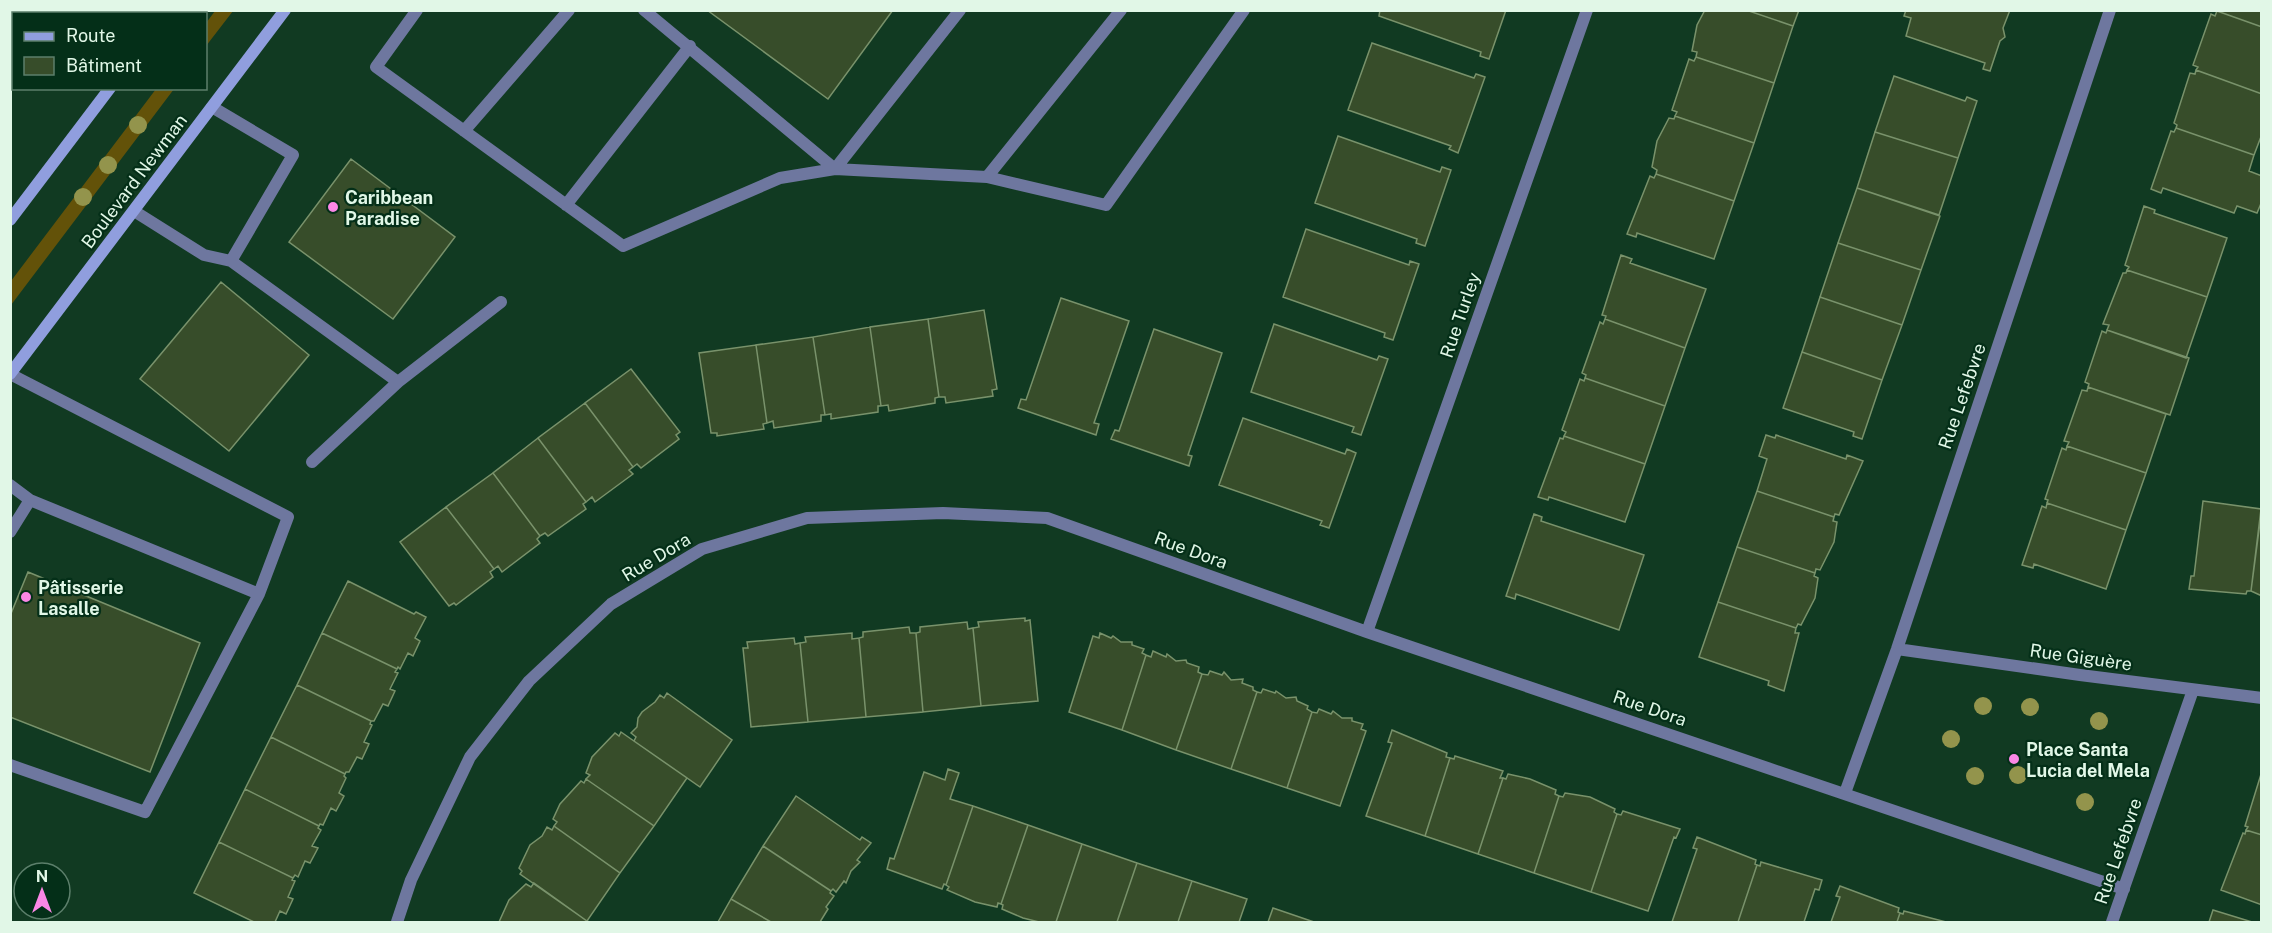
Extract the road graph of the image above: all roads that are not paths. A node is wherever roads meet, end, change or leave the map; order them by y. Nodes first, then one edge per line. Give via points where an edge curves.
1 (285, 10) edge
2 (417, 10) edge
3 (569, 10) edge
4 (644, 10) edge
5 (960, 10) edge
6 (1120, 10) edge
7 (1244, 10) edge
8 (1587, 10) edge
9 (2110, 10) edge
10 (690, 46) junction
11 (108, 90) edge
12 (212, 107) junction
13 (464, 131) junction
14 (835, 169) junction
15 (987, 177) junction
16 (566, 205) junction
17 (134, 211) junction
18 (10, 220) edge
19 (231, 261) junction
20 (501, 302) dead end
21 (10, 374) edge
22 (398, 382) junction
23 (312, 462) dead end
24 (10, 485) edge
25 (30, 500) junction
26 (10, 532) edge
27 (259, 594) junction
28 (1367, 632) junction
29 (1897, 649) junction
30 (2193, 690) junction
31 (2262, 698) edge
32 (10, 765) edge
33 (1845, 793) junction
34 (2124, 889) junction
35 (397, 922) edge
36 (2112, 922) edge

1 - 12 main road, Boulevard Newman
2 - 13 street via 376,67
3 - 13 street
4 - 10 street
5 - 14 street
6 - 15 street
7 - 15 street via 1106,205
8 - 28 street, Rue Turley
9 - 29 street, Rue Lefebvre
10 - 14 street
10 - 16 street
11 - 18 main road
12 - 17 main road, Boulevard Newman
12 - 19 street via 293,155
13 - 16 street
14 - 15 street
14 - 16 street via 780,178 623,246
17 - 19 street via 204,255
17 - 21 main road, Boulevard Newman
19 - 22 street
20 - 22 street
21 - 27 street via 288,517
22 - 23 street
24 - 25 street
25 - 26 street
25 - 27 street
27 - 32 street via 145,812
28 - 33 street, Rue Dora
28 - 35 street, Rue Dora via 1047,518 943,513 807,518 702,549 611,604 529,681 470,757 411,880
29 - 30 street, Rue Giguère
29 - 33 street, Rue Lefebvre
30 - 31 street, Rue Giguère
30 - 34 street, Rue Lefebvre
33 - 34 street, Rue Dora
34 - 36 street, Rue Lefebvre

